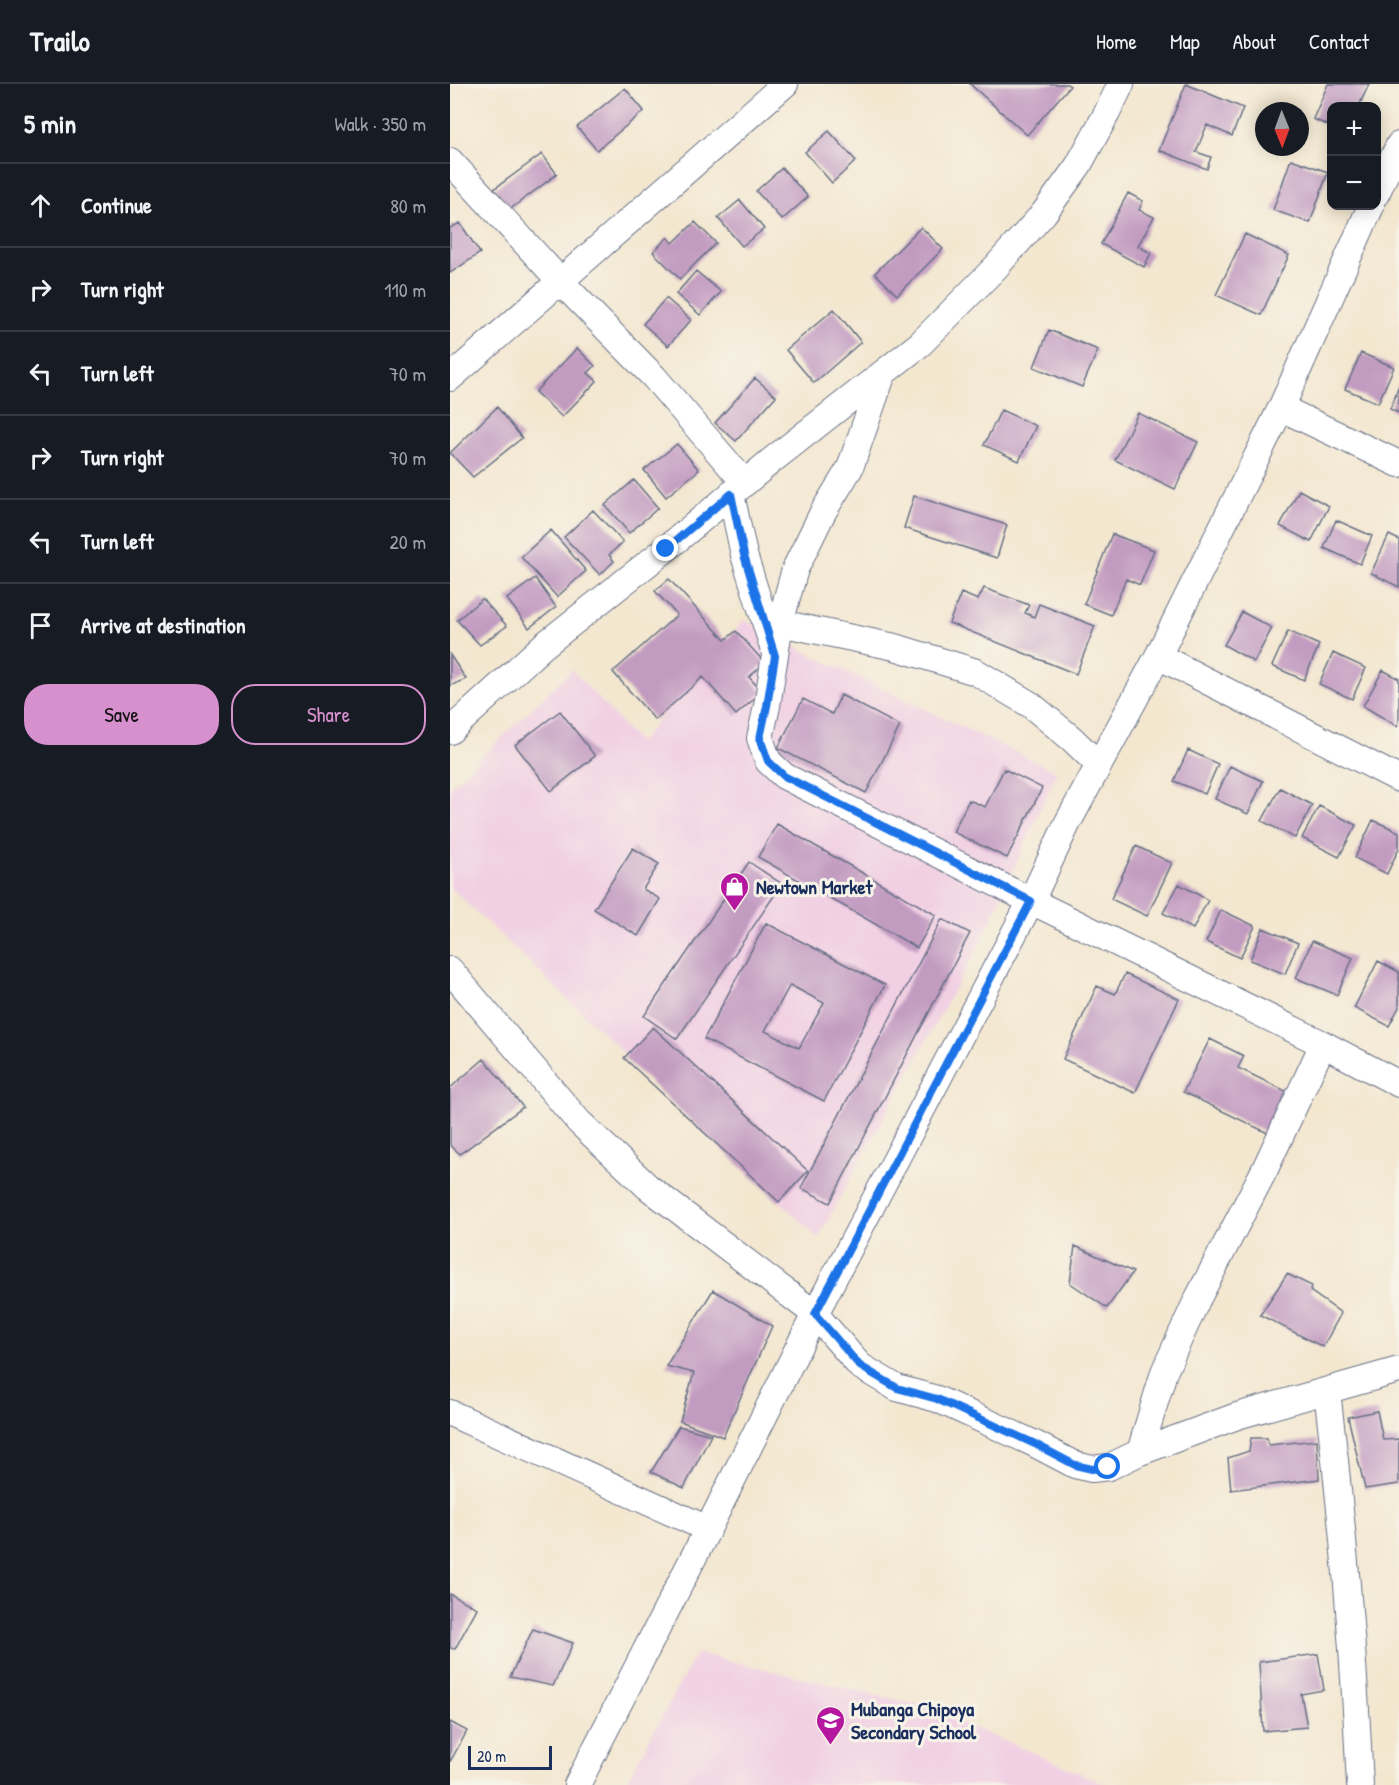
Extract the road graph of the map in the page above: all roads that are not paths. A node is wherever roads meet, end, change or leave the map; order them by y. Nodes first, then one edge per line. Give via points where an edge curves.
1 (785, 84) edge
2 (1121, 84) edge
3 (1397, 152) edge
4 (450, 161) edge
5 (1381, 186) edge
6 (1369, 210) edge
7 (561, 282) junction
8 (883, 373) junction
9 (450, 378) edge
10 (1281, 408) junction
11 (1399, 464) edge
12 (738, 489) junction
13 (780, 623) junction
14 (775, 656) junction
15 (1158, 656) junction
16 (450, 731) edge
17 (1099, 765) junction
18 (1399, 779) edge
19 (1031, 901) junction
20 (450, 970) edge
21 (1323, 1044) junction
22 (1399, 1084) edge
23 (815, 1314) junction
24 (1399, 1370) edge
25 (1327, 1391) junction
26 (450, 1413) edge
27 (1140, 1452) junction
28 (708, 1529) junction
29 (577, 1785) edge
30 (1360, 1785) edge

1 - 7 street
2 - 8 street via 1077,166 1044,213 920,344
3 - 5 street
4 - 7 street
6 - 10 street
7 - 9 street
7 - 12 street via 654,377
8 - 12 street
8 - 13 street via 850,468 795,569
10 - 11 street
10 - 15 street
12 - 14 street via 744,555
12 - 16 street via 543,646
13 - 14 street
13 - 17 street via 895,647 976,672 1031,705
14 - 19 street via 760,738 768,761 784,776
15 - 17 street
15 - 18 street
17 - 19 street
19 - 21 street
19 - 23 street
20 - 23 street via 579,1122 648,1187
21 - 22 street
21 - 27 street via 1164,1372
23 - 27 street via 860,1366 897,1388 937,1399 1075,1465 1108,1467
23 - 28 street
24 - 25 street
25 - 27 street via 1238,1416
25 - 30 street via 1346,1563
26 - 28 street
28 - 29 street

